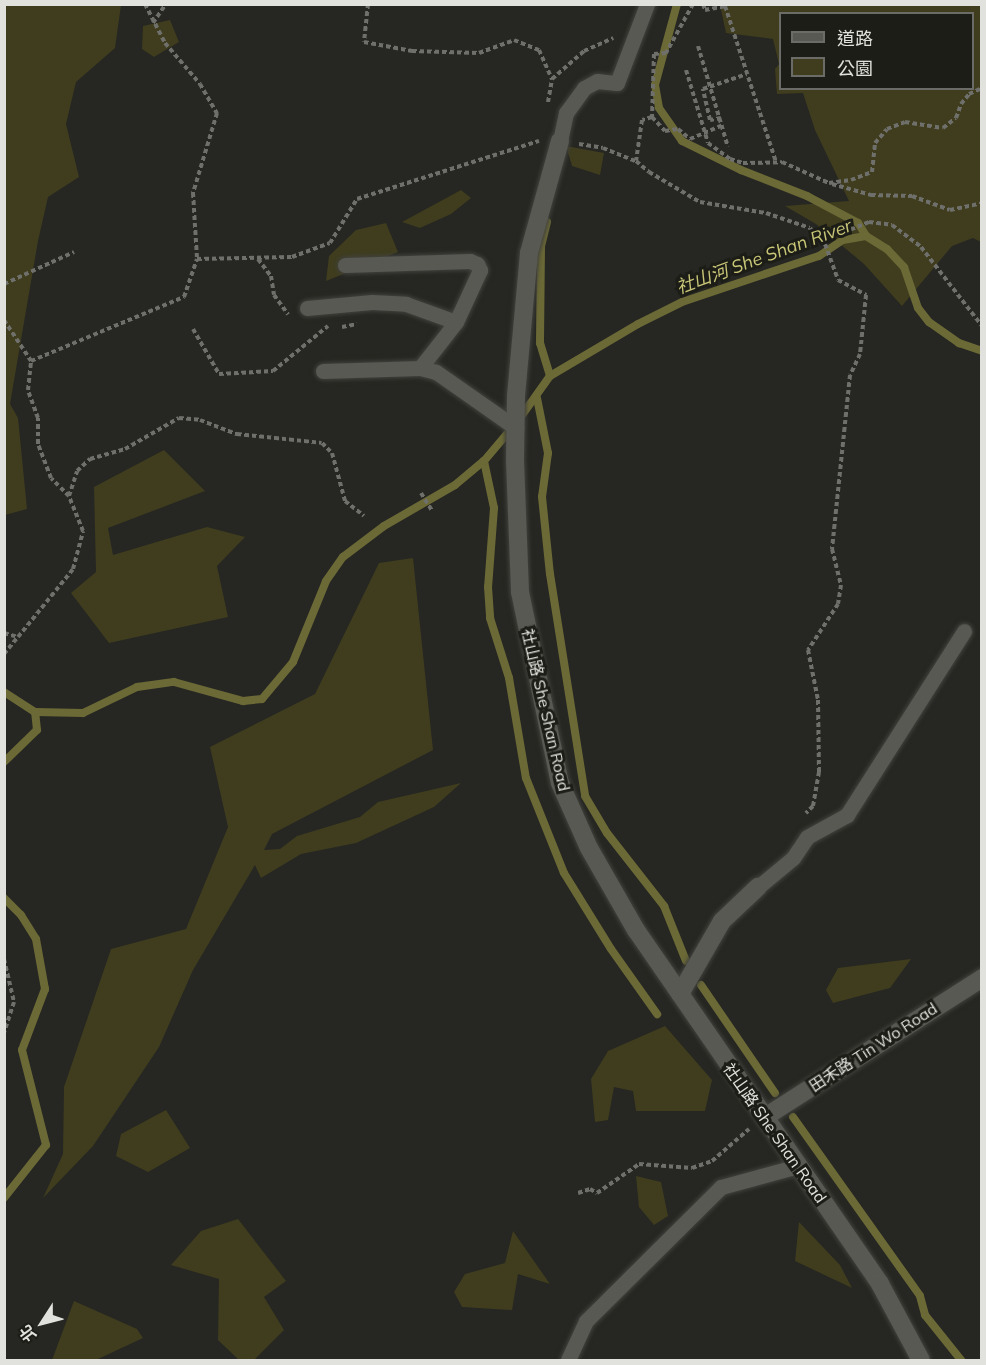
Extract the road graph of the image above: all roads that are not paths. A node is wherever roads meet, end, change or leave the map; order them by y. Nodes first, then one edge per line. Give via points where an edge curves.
1 (647, 4) edge
2 (560, 141) joint
3 (345, 265) dead end
4 (307, 308) dead end
5 (456, 322) junction
6 (420, 368) junction
7 (324, 371) dead end
8 (509, 424) junction
9 (964, 631) dead end
10 (758, 887) joint
11 (981, 978) edge
12 (680, 994) junction
13 (760, 1119) junction
14 (798, 1166) junction
15 (568, 1360) edge
16 (921, 1360) edge

1 - 2 lane via 617,83 597,81 584,88 566,113
2 - 8 street, 社山路 She Shan Road via 533,228 516,396
3 - 5 lane via 470,261 477,264 480,270
4 - 5 lane via 372,302 406,304
5 - 6 lane
6 - 7 lane
6 - 8 lane via 436,372
8 - 12 street, 社山路 She Shan Road via 515,461 520,592 560,783 609,883
9 - 10 lane via 847,815 807,837
10 - 12 street via 722,921
11 - 13 street, 田禾路 Tin Wo Road
12 - 13 street, 社山路 She Shan Road
13 - 14 street, 社山路 She Shan Road
14 - 15 lane via 721,1187 586,1321
14 - 16 street, 社山路 She Shan Road via 890,1301

